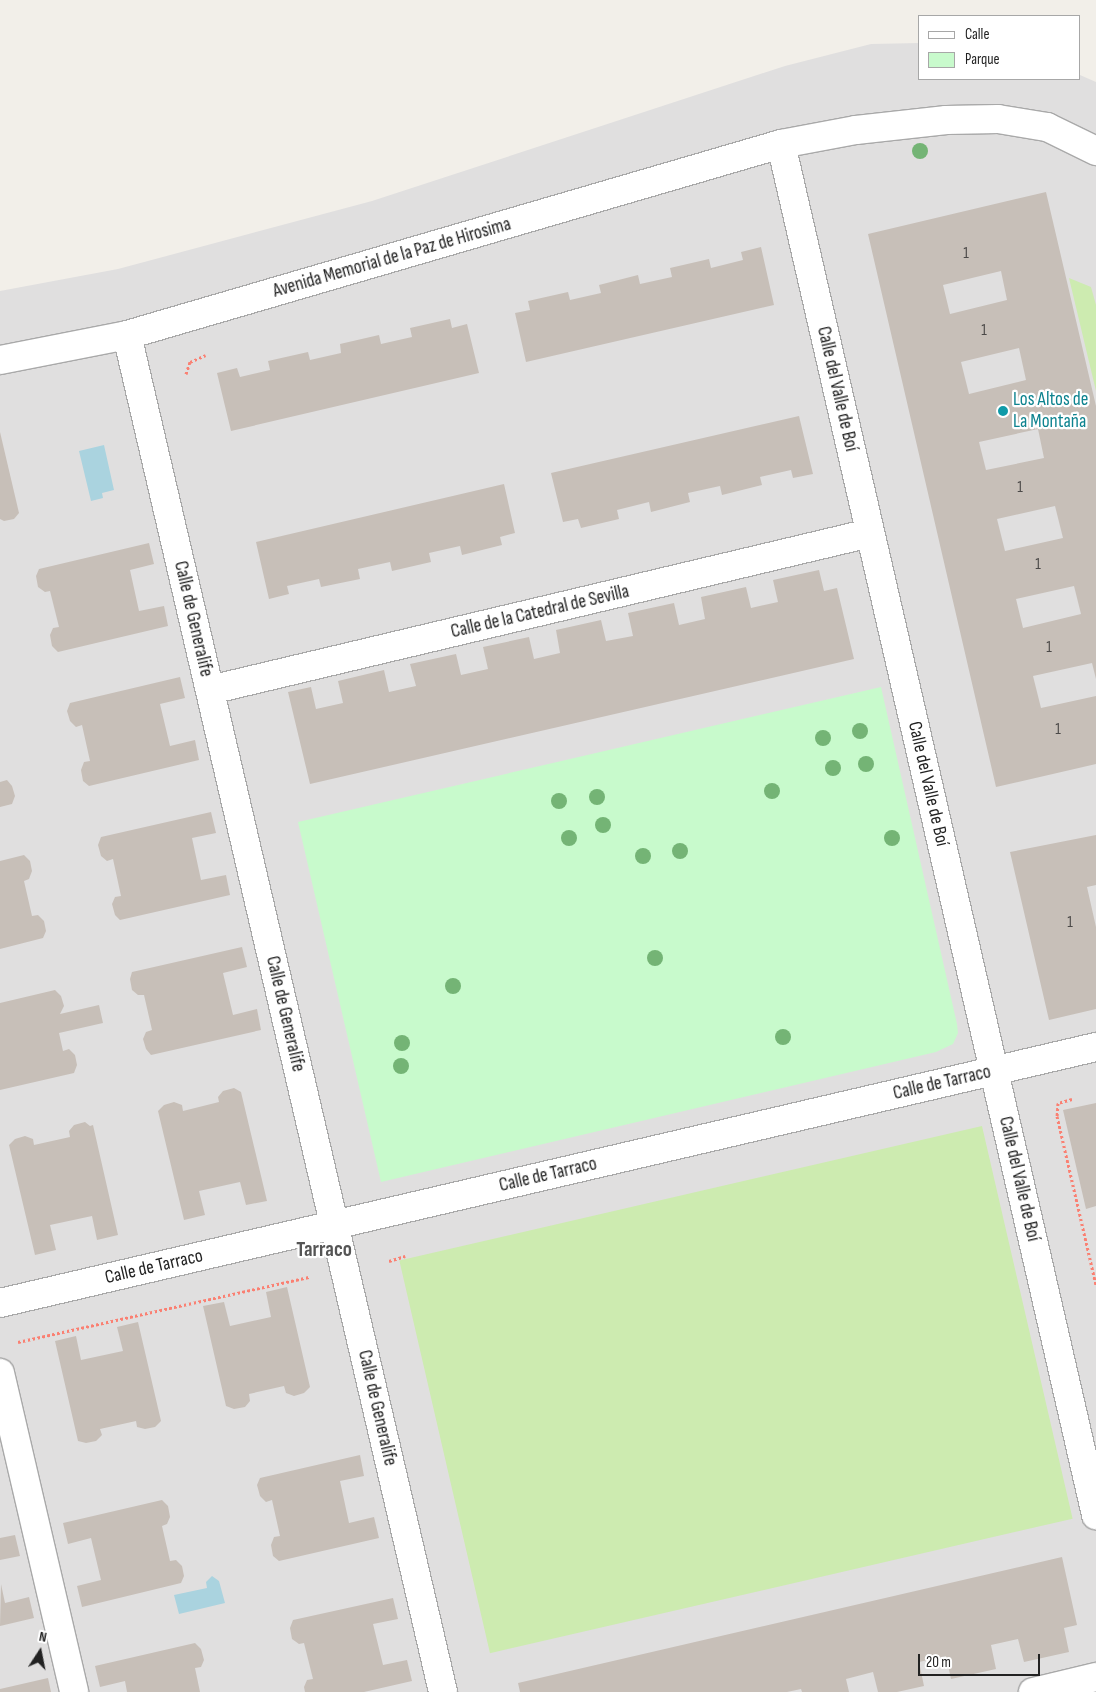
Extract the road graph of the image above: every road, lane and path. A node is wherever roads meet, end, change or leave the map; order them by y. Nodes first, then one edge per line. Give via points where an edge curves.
1 (781, 144) junction
2 (1096, 151) edge
3 (127, 335) junction
4 (206, 355) dead end
5 (0, 360) edge
6 (186, 374) dead end
7 (870, 534) junction
8 (210, 690) junction
9 (1096, 1047) edge
10 (994, 1071) junction
11 (1072, 1099) dead end
12 (334, 1225) junction
13 (405, 1256) dead end
14 (389, 1261) dead end
15 (311, 1277) dead end
16 (1096, 1285) edge
17 (0, 1303) edge
18 (10, 1344) dead end
19 (0, 1373) edge
20 (1086, 1422) edge
21 (1096, 1515) edge
22 (1096, 1677) edge
23 (74, 1692) edge
24 (443, 1692) edge
25 (1033, 1692) edge

1 - 2 street, Avenida Memorial de la Paz de Hirosima via 856,130 946,120 989,119 1048,127
1 - 3 street, Avenida Memorial de la Paz de Hirosima
1 - 7 street, Calle del Valle de Boí
3 - 5 street, Avenida Memorial de la Paz de Hirosima
3 - 8 street, Calle de Generalife
4 - 6 path via 190,362
7 - 8 street, Calle de la Catedral de Sevilla
7 - 10 street, Calle del Valle de Boí
8 - 12 street, Calle de Generalife
9 - 10 street, Calle de Tarraco
10 - 12 street, Calle de Tarraco
10 - 20 street, Calle del Valle de Boí
11 - 16 path via 1058,1103 1057,1116
12 - 17 street, Calle de Tarraco
12 - 24 street, Calle de Generalife
13 - 14 path
15 - 18 path
19 - 23 street
20 - 21 street, Calle del Valle de Boí
22 - 25 street

